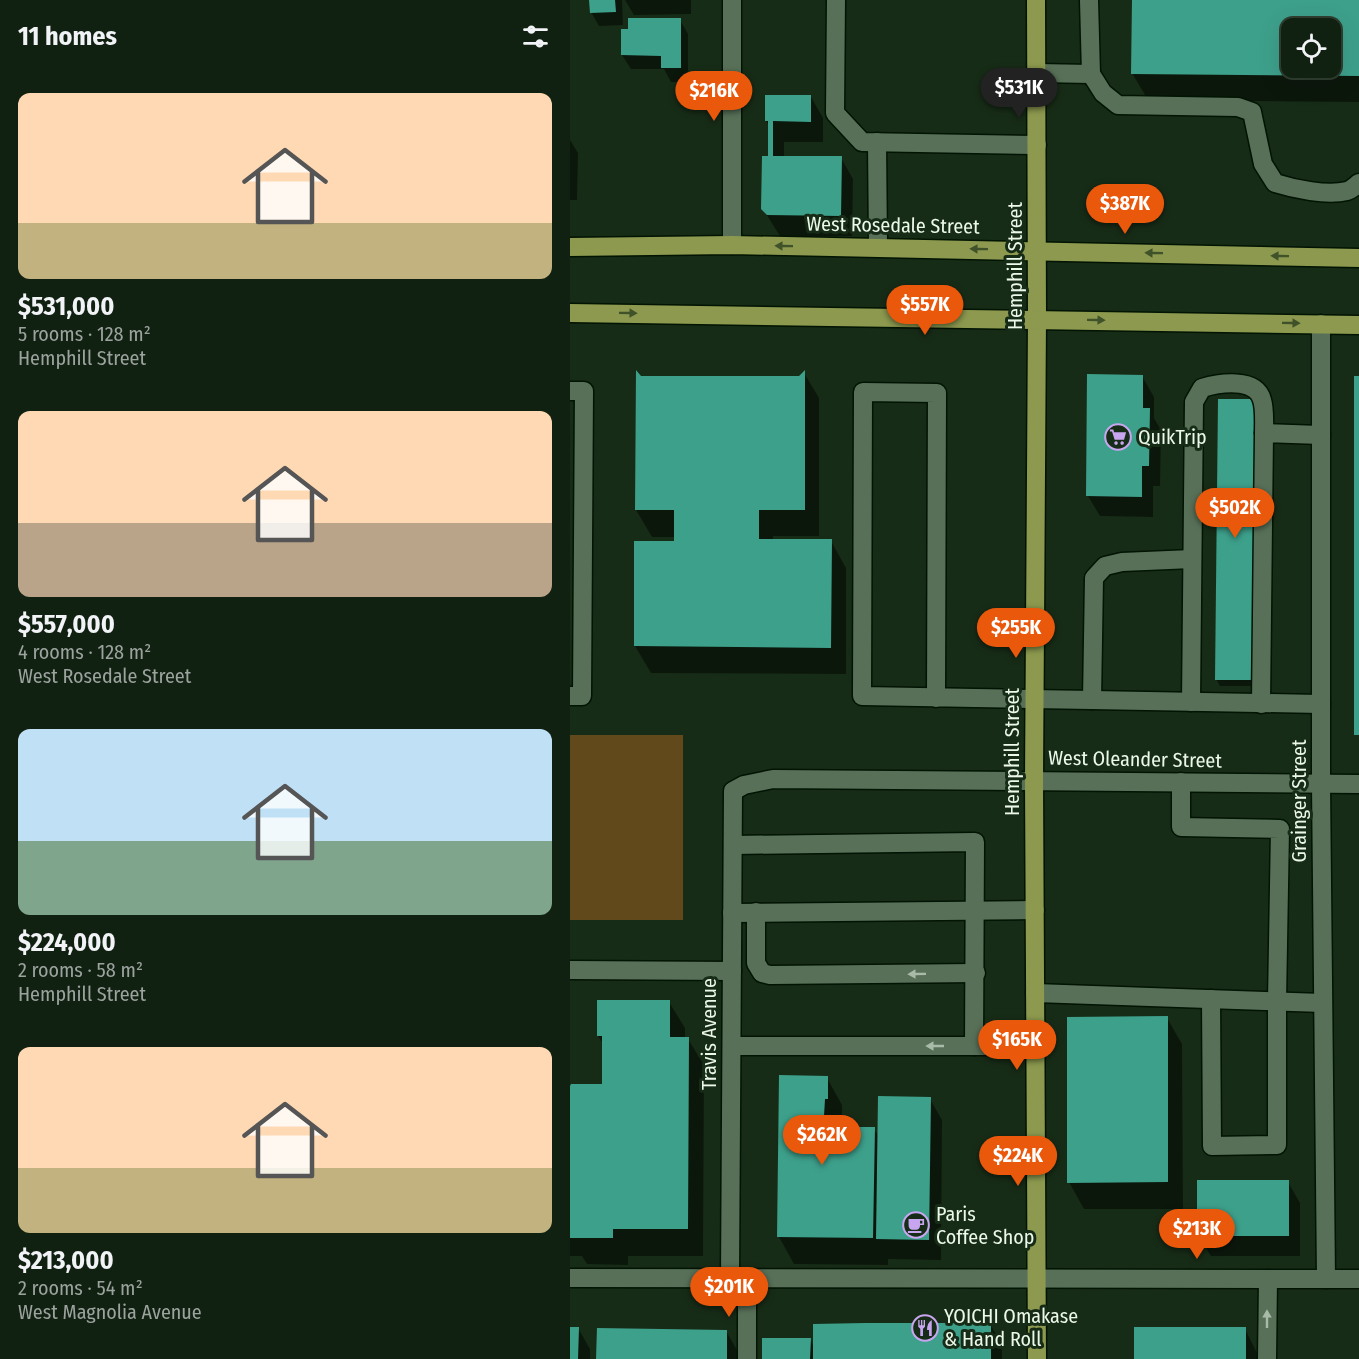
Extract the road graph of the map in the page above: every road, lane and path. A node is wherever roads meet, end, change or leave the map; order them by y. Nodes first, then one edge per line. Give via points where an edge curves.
1 (732, 0) edge
2 (836, 0) edge
3 (1036, 0) edge
4 (1089, 0) edge
5 (1037, 73) junction
6 (1091, 74) junction
7 (877, 142) junction
8 (1037, 145) junction
9 (1359, 183) edge
10 (732, 245) junction
11 (570, 247) edge
12 (878, 248) junction
13 (1037, 250) junction
14 (1359, 258) edge
15 (570, 313) edge
16 (1037, 319) junction
17 (1321, 324) junction
18 (1359, 325) edge
19 (570, 391) edge
20 (1264, 433) junction
21 (1321, 435) junction
22 (1192, 559) junction
23 (570, 696) edge
24 (936, 698) junction
25 (1034, 700) junction
26 (1092, 700) junction
27 (1191, 702) junction
28 (1262, 704) junction
29 (1321, 704) junction
30 (1034, 781) junction
31 (1181, 782) junction
32 (1321, 784) junction
33 (1359, 784) edge
34 (733, 791) joint
35 (733, 845) junction
36 (976, 910) junction
37 (1035, 910) junction
38 (732, 912) junction
39 (756, 912) junction
40 (570, 970) edge
41 (732, 971) junction
42 (976, 973) junction
43 (1035, 993) junction
44 (1211, 999) junction
45 (1277, 1001) junction
46 (1323, 1003) junction
47 (732, 1046) junction
48 (974, 1046) junction
49 (1035, 1046) junction
50 (570, 1278) edge
51 (739, 1278) junction
52 (1036, 1278) junction
53 (1268, 1279) junction
54 (1326, 1279) junction
55 (1359, 1279) edge
56 (747, 1359) edge
57 (1037, 1359) edge
58 (1267, 1359) edge

1 - 10 street
2 - 7 street via 835,113 862,142
3 - 5 main road, Hemphill Street
4 - 6 street
5 - 6 street
5 - 8 main road, Hemphill Street
6 - 9 street via 1103,93 1118,105 1238,107 1252,112 1263,164 1275,183 1320,192 1348,191
7 - 8 street
7 - 12 street
8 - 13 main road, Hemphill Street
10 - 11 main road, West Rosedale Street
12 -> 10 main road, West Rosedale Street
13 -> 12 main road, West Rosedale Street
14 -> 13 main road, West Rosedale Street
13 - 16 main road, Hemphill Street
15 -> 16 main road
16 -> 17 main road
16 - 25 main road, Hemphill Street
17 - 18 main road
17 - 21 street, Grainger Street
19 - 23 street via 584,391 584,403 582,696
20 - 21 street
20 - 22 street via 1262,399 1255,389 1226,384 1202,388 1194,402
20 - 28 street
21 - 29 street, Grainger Street
22 - 26 street via 1122,562 1105,566 1094,578
22 - 27 street
24 - 24 street via 862,696 863,392 937,393
24 - 25 street
25 - 26 street
25 - 30 main road, Hemphill Street
26 - 27 street
27 - 28 street
28 - 29 street
29 - 32 street, Grainger Street
30 - 31 street, West Oleander Street
30 - 34 street, West Oleander Street via 773,779
30 - 37 main road, Hemphill Street
31 - 32 street, West Oleander Street
31 - 45 street via 1181,827 1280,829
32 - 33 street, West Oleander Street
32 - 46 street, Grainger Street
34 - 35 street, Travis Avenue
35 - 36 street via 975,842
35 - 38 street, Travis Avenue
36 - 37 street
36 - 39 street
36 - 42 street
37 - 43 main road, Hemphill Street
38 - 39 street
38 - 41 street, Travis Avenue
42 -> 39 street via 762,973 756,963
40 - 41 street
41 - 47 street, Travis Avenue
42 - 48 street
43 - 44 street
43 - 49 main road, Hemphill Street
44 - 45 street
44 - 45 street via 1212,1146 1277,1145
45 - 46 street
46 - 54 street, Grainger Street
48 -> 47 street
47 - 51 street, Travis Avenue
48 - 49 street
49 - 52 main road, Hemphill Street
50 - 51 street
51 - 52 street
51 - 56 street, Travis Avenue
52 - 53 street
52 - 57 main road, Hemphill Street
53 - 54 street
58 -> 53 street
54 - 55 street

